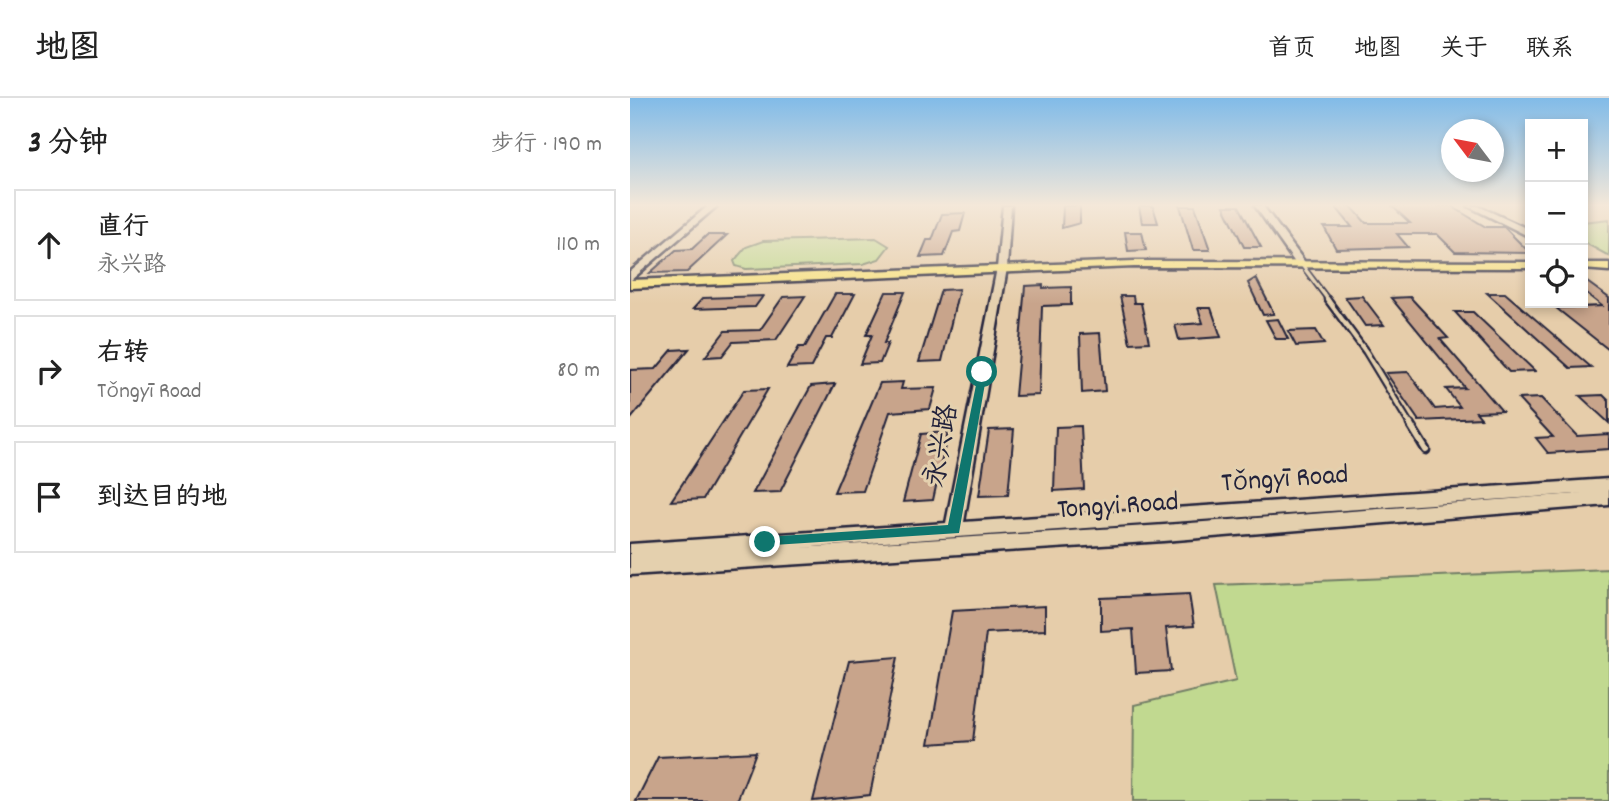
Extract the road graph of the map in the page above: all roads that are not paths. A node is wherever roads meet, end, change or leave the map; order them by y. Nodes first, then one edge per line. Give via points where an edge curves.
1 (675, 239) edge
2 (1004, 239) edge
3 (1282, 239) edge
4 (1301, 265) junction
5 (1525, 265) edge
6 (1588, 266) edge
7 (1609, 267) edge
8 (1002, 268) junction
9 (630, 278) edge
10 (630, 284) edge
11 (1426, 450) dead end
12 (1609, 485) edge
13 (1609, 498) edge
14 (954, 530) junction
15 (630, 552) edge
16 (630, 567) edge

1 - 9 main road
2 - 8 main road, 永兴路
3 - 4 main road
4 - 5 main road
4 - 8 main road
4 - 11 lane via 1366,352
6 - 7 main road
8 - 10 main road
8 - 14 main road, 永兴路
12 - 14 main road, Tǒngyī Road
13 - 16 main road, Tongyi Road via 1164,533
14 - 15 main road, Tǒngyī Road

